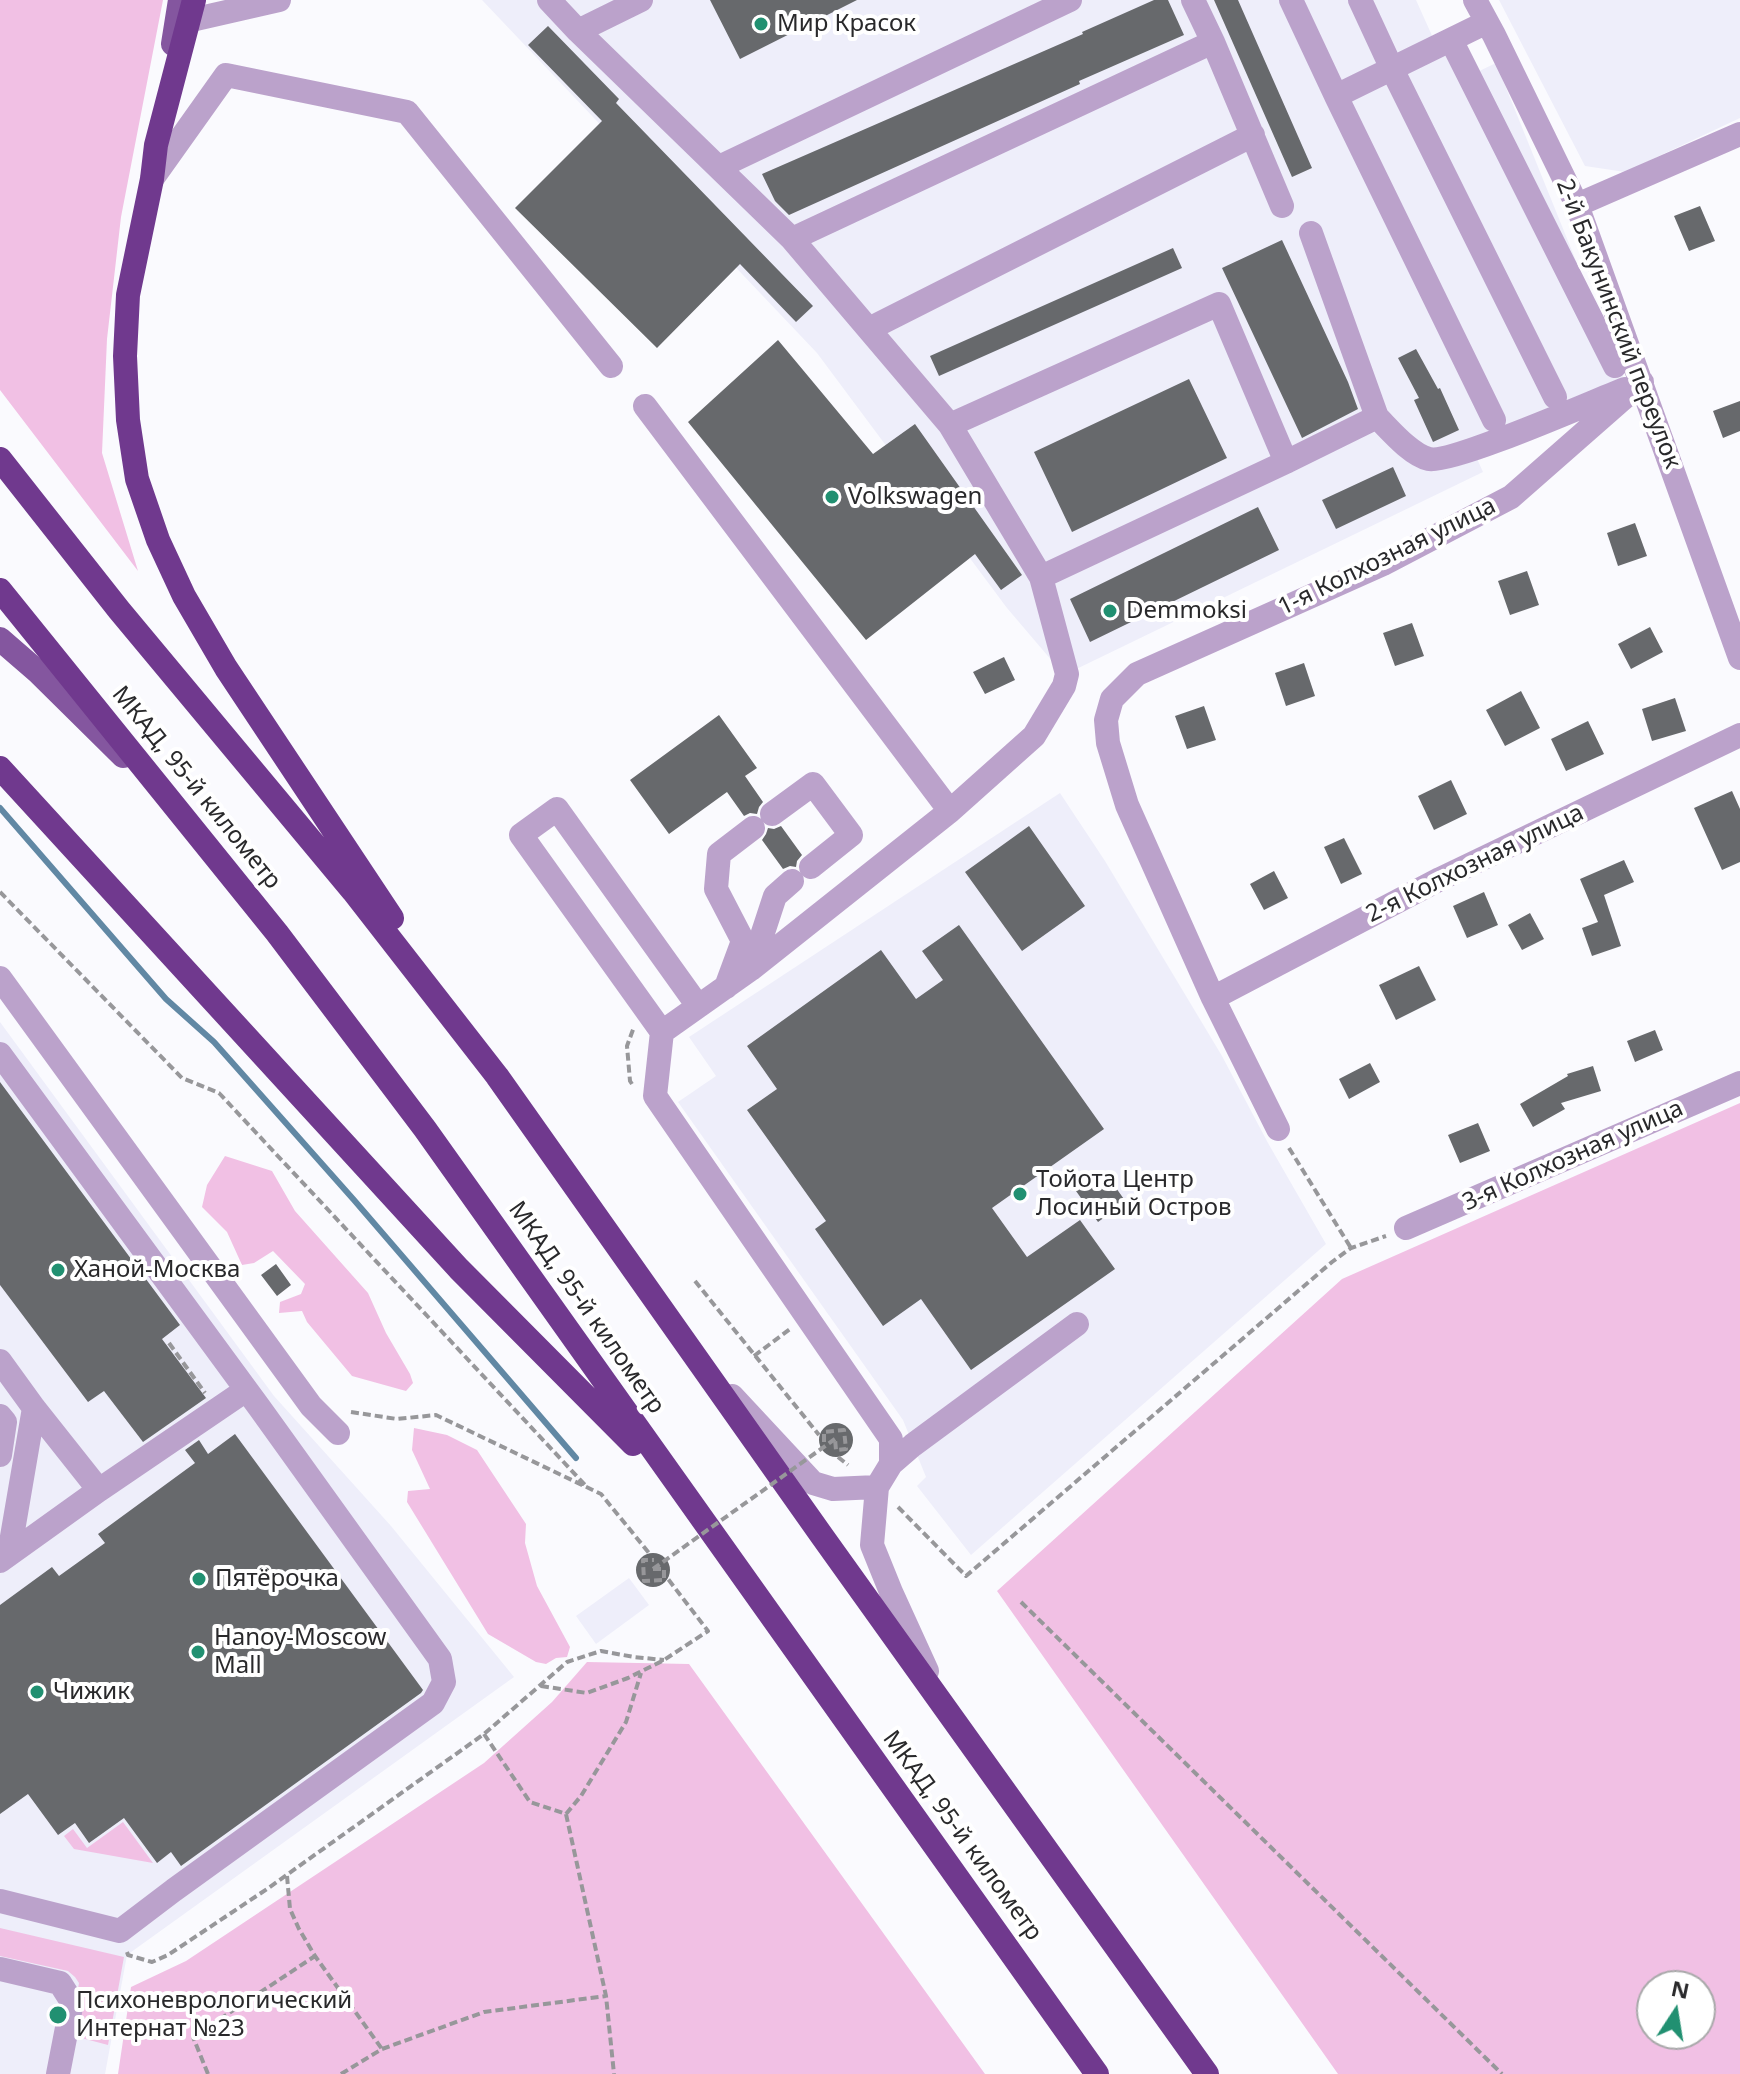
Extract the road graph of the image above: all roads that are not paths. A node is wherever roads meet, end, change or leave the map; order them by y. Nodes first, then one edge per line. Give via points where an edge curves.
1 (279, 0) edge
2 (549, 0) edge
3 (641, 0) edge
4 (1070, 0) edge
5 (1193, 0) edge
6 (1291, 0) edge
7 (1360, 0) edge
8 (1475, 0) edge
9 (185, 6) edge
10 (1487, 22) junction
11 (578, 31) junction
12 (1451, 40) junction
13 (1213, 42) junction
14 (1392, 69) junction
15 (1336, 96) junction
16 (1740, 134) edge
17 (1253, 135) junction
18 (719, 167) junction
19 (152, 179) junction
20 (1577, 205) junction
21 (1282, 206) dead end
22 (1311, 233) dead end
23 (792, 239) junction
24 (869, 329) junction
25 (611, 366) dead end
26 (1615, 366) dead end
27 (1642, 382) junction
28 (1555, 397) dead end
29 (645, 406) dead end
30 (1377, 417) junction
31 (1494, 420) dead end
32 (950, 425) junction
33 (0, 459) edge
34 (1286, 462) junction
35 (1041, 577) junction
36 (1, 592) edge
37 (0, 639) edge
38 (1740, 658) edge
39 (1740, 735) edge
40 (0, 768) edge
41 (166, 798) junction
42 (950, 811) junction
43 (751, 969) junction
44 (0, 978) edge
45 (726, 987) junction
46 (1213, 998) junction
47 (698, 1006) junction
48 (662, 1032) junction
49 (0, 1054) edge
50 (497, 1076) junction
51 (1740, 1083) edge
52 (1278, 1129) road end
53 (1406, 1228) road end
54 (1077, 1324) dead end
55 (698, 1360) junction
56 (0, 1361) edge
57 (246, 1390) junction
58 (34, 1408) junction
59 (0, 1416) edge
60 (338, 1433) dead end
61 (0, 1455) edge
62 (891, 1464) junction
63 (877, 1487) junction
64 (99, 1490) junction
65 (683, 1494) junction
66 (5, 1558) edge
67 (953, 1719) junction
68 (0, 1901) edge
69 (0, 1969) edge
70 (58, 2074) edge
71 (1097, 2074) edge
72 (1207, 2074) edge

1 - 9 street
2 - 11 street
3 - 11 street
4 - 18 street
5 - 13 street
6 - 15 street
7 - 14 street
8 - 10 street, 2-й Бакунинский переулок
9 - 19 highway
10 - 12 street
10 - 20 street, 2-й Бакунинский переулок
11 - 18 street
12 - 14 street
12 - 26 street
13 - 17 street
13 - 23 street
14 - 15 street
14 - 28 street
15 - 31 street
16 - 20 street
17 - 21 street
17 - 24 street
18 - 23 street
19 - 25 street via 226,75 407,112
19 - 50 highway via 128,295 125,356 137,479 158,540 226,668
20 - 27 street, 2-й Бакунинский переулок
22 - 30 street
23 - 24 street
24 - 32 street
27 - 30 street via 1445,458 1429,459 1408,448
27 - 38 street, 2-й Бакунинский переулок
27 - 46 street, 1-я Колхозная улица via 1511,497 1383,564 1137,674 1112,699 1106,720 1108,743 1127,805
29 - 42 street
30 - 34 street
32 - 34 street via 1219,304
32 - 35 street
33 - 50 highway
34 - 35 street
35 - 42 street via 1067,674 1064,686 1034,736
36 - 41 highway, МКАД, 95-й километр
37 - 41 main road
39 - 46 street, 2-я Колхозная улица via 1440,879
40 - 65 highway via 459,1269
41 - 65 highway, МКАД, 95-й километр via 277,933 415,1117
42 - 43 street
43 - 45 street
43 - 45 street via 775,896 851,835 813,784 719,854 716,889 743,941
44 - 60 street via 311,1406
45 - 47 street
46 - 52 street
47 - 48 street
47 - 48 street via 557,809 521,835
48 - 62 street via 655,1096 891,1439
49 - 57 street
50 - 55 highway
51 - 53 street, 3-я Колхозная улица
54 - 62 street
55 - 63 street via 813,1483 833,1489
55 - 67 highway
56 - 58 street
57 - 64 street
57 - 68 street via 440,1659 444,1682 433,1703 120,1931
58 - 64 street
58 - 66 street
59 - 61 street via 5,1422
62 - 63 street
63 - 67 street via 872,1545 920,1658
64 - 66 street
65 - 71 highway, МКАД, 95-й километр
67 - 72 highway
69 - 70 street via 60,1983 72,2002

